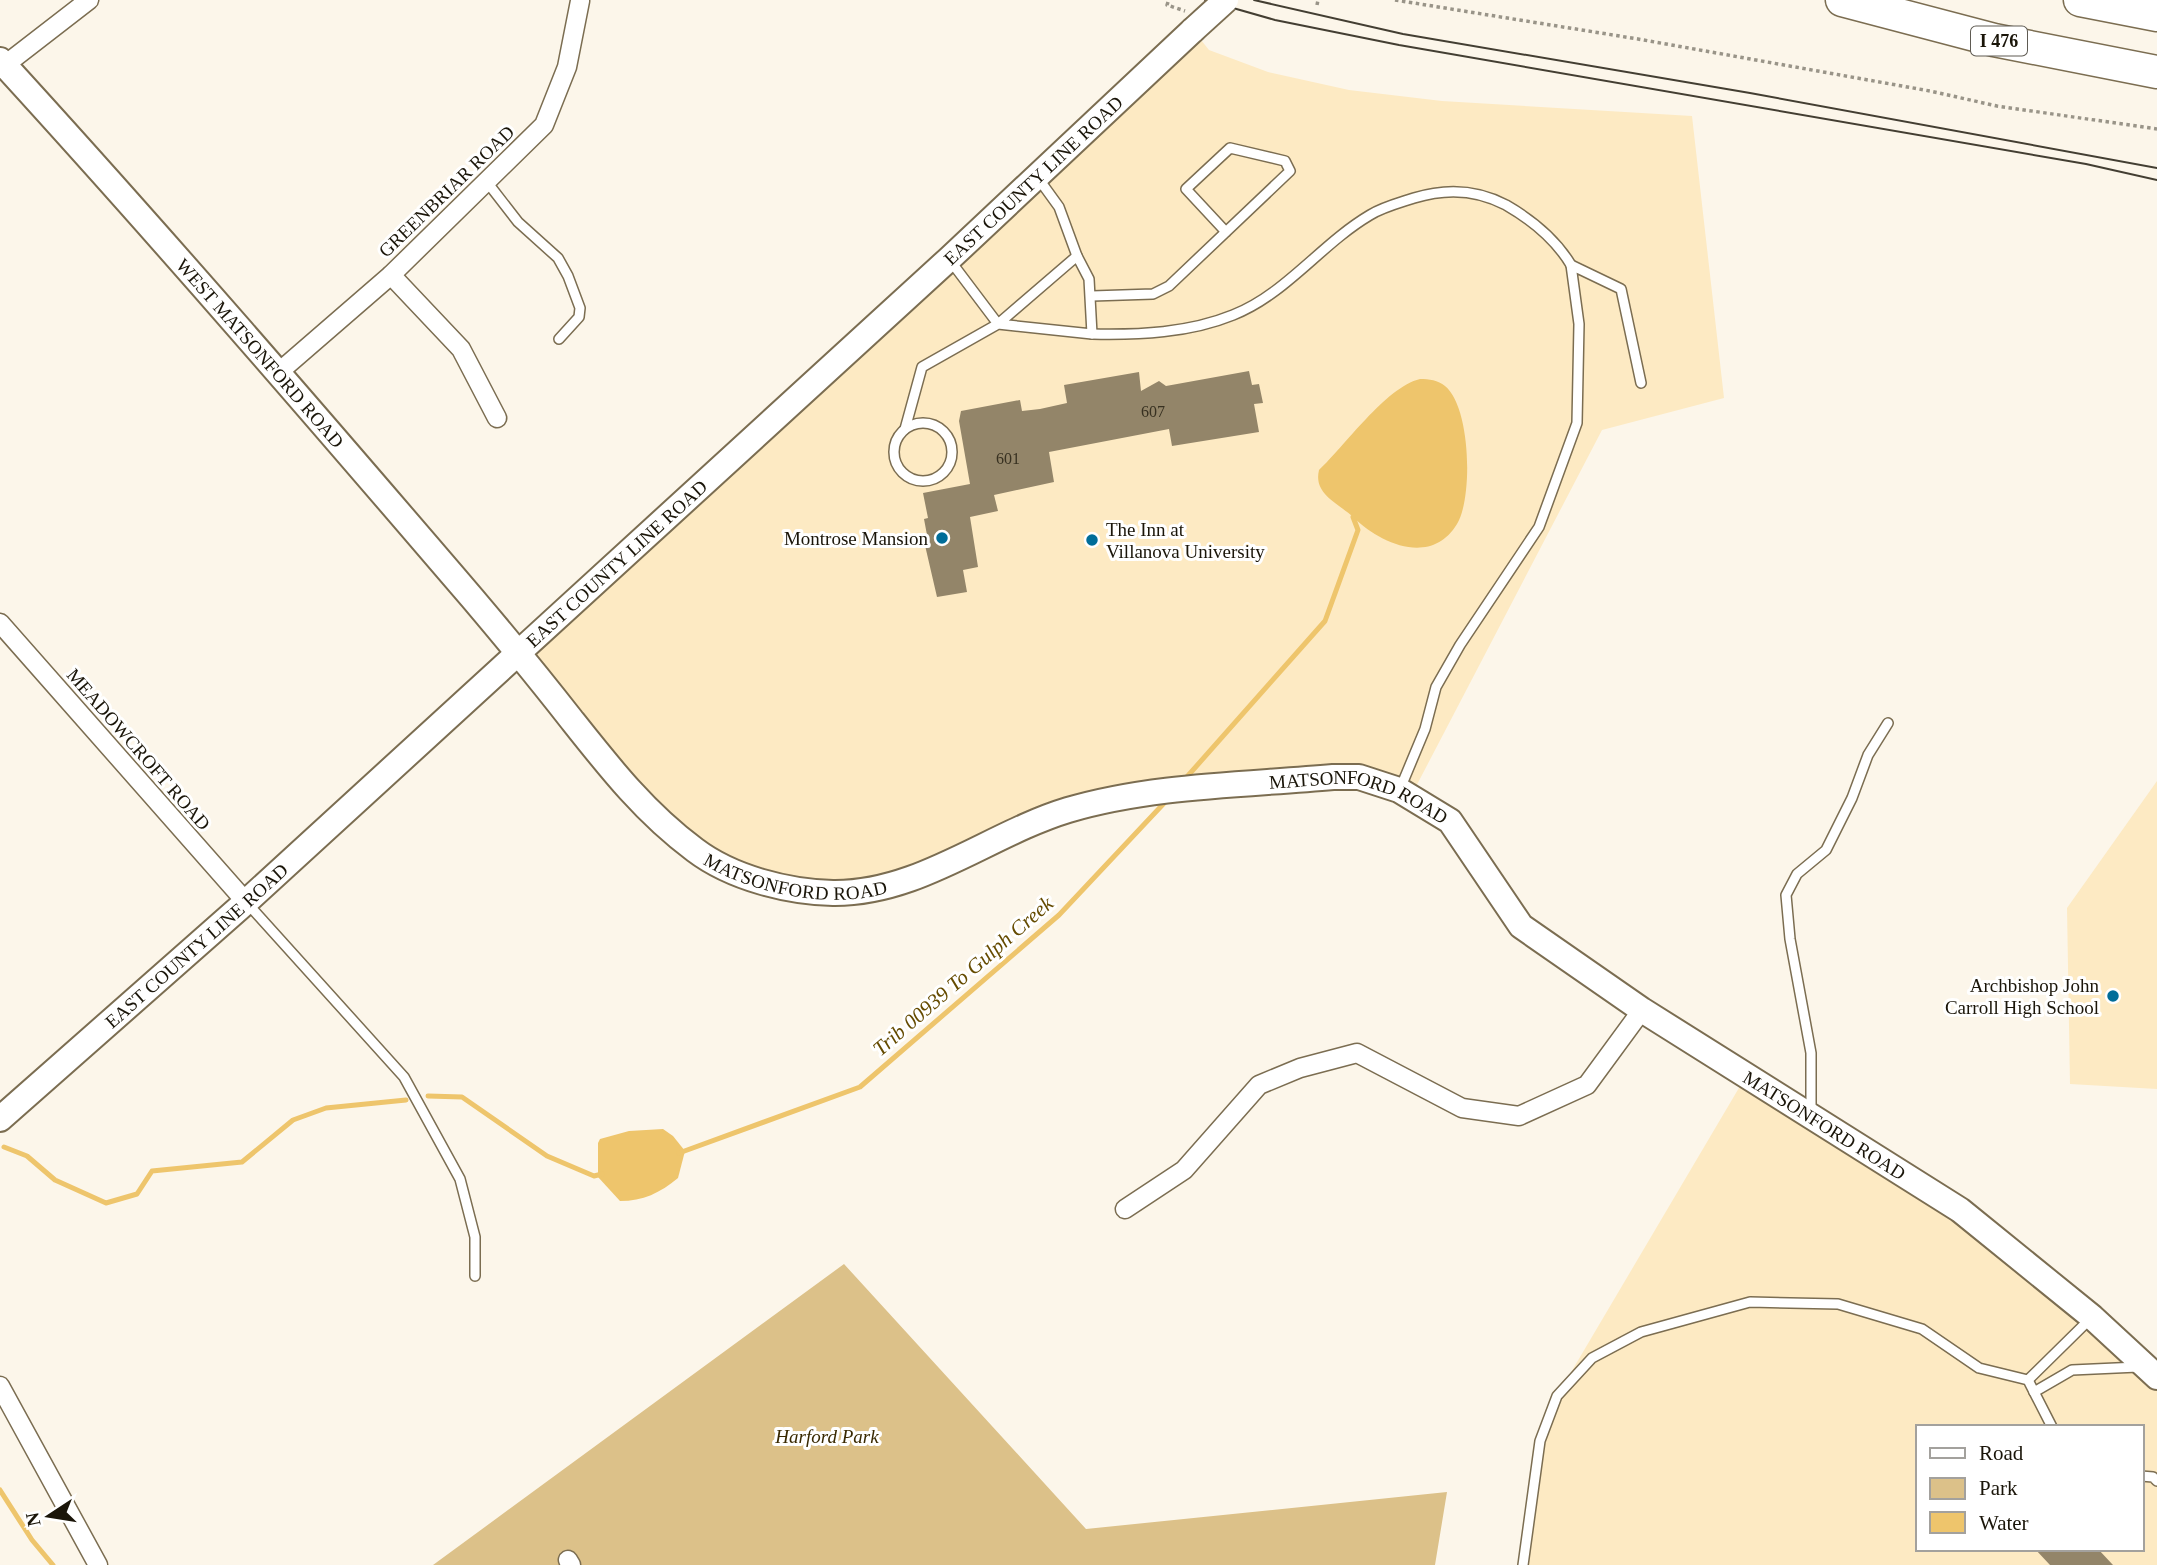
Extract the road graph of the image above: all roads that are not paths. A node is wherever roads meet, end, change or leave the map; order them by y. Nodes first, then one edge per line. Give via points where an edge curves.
1 (89, 0) edge
2 (1226, 0) edge
3 (1842, 0) edge
4 (2080, 0) edge
5 (580, 1) edge
6 (2157, 15) edge
7 (2, 62) edge
8 (2157, 72) edge
9 (1037, 177) junction
10 (487, 182) junction
11 (1226, 232) junction
12 (1077, 256) junction
13 (949, 259) junction
14 (1571, 265) junction
15 (391, 275) junction
16 (1092, 296) junction
17 (998, 324) junction
18 (1092, 334) junction
19 (559, 339) dead end
20 (279, 373) junction
21 (1641, 383) dead end
22 (497, 418) dead end
23 (905, 429) junction
24 (0, 623) edge
25 (517, 651) junction
26 (1888, 723) dead end
27 (1399, 790) junction
28 (246, 902) junction
29 (1642, 1010) junction
30 (1811, 1116) junction
31 (0, 1119) edge
32 (1125, 1209) dead end
33 (475, 1276) dead end
34 (2092, 1317) junction
35 (2151, 1372) edge
36 (2028, 1380) junction
37 (0, 1386) edge
38 (2034, 1392) junction
39 (2051, 1425) edge
40 (99, 1565) edge
41 (1523, 1565) edge

1 - 7 street
2 - 9 main road, EAST COUNTY LINE ROAD, bridge via 1193,22
3 - 8 highway, I 476 via 1994,40
4 - 6 highway
5 - 10 street, GREENBRIAR ROAD via 567,66 544,125
7 - 20 main road, WEST MATSONFORD ROAD
9 - 12 lane via 1059,207
9 - 13 main road, EAST COUNTY LINE ROAD
10 - 15 street, GREENBRIAR ROAD
10 - 19 lane via 518,222 558,258 568,276 580,307 579,317
11 - 11 lane via 1290,171 1285,161 1230,148 1186,189
11 - 16 lane via 1153,294
12 - 16 lane
12 - 17 lane
13 - 17 lane
13 - 25 main road, EAST COUNTY LINE ROAD
14 - 18 lane via 1537,224 1488,195 1463,190 1427,194 1371,215 1285,284 1234,315 1135,335
14 - 21 lane via 1621,289
14 - 27 lane via 1578,324 1577,423 1539,527 1436,687
15 - 20 street, GREENBRIAR ROAD
15 - 22 street via 461,349
16 - 18 lane
17 - 18 lane
17 - 23 lane via 922,367
20 - 25 main road, WEST MATSONFORD ROAD
23 - 23 lane via 894,453 900,470 915,480 941,475 951,460 946,433 930,424
24 - 28 street, MEADOWCROFT ROAD
25 - 27 main road, MATSONFORD ROAD via 634,797 668,829 729,869 801,891 876,889 918,876 1062,812 1120,796 1359,777
25 - 28 main road, EAST COUNTY LINE ROAD
26 - 30 lane via 1868,755 1826,850 1797,874 1786,895 1811,1053
27 - 29 main road, MATSONFORD ROAD via 1450,821 1521,926
28 - 31 main road, EAST COUNTY LINE ROAD
28 - 33 lane via 404,1077 460,1179 475,1237
29 - 30 main road, MATSONFORD ROAD
29 - 32 street via 1587,1085 1518,1116 1462,1108 1357,1053 1300,1068 1259,1085 1184,1170
30 - 34 main road, MATSONFORD ROAD via 1960,1210
34 - 35 main road, MATSONFORD ROAD
34 - 36 lane
35 - 38 lane via 2072,1370
36 - 38 lane
36 - 41 lane via 1979,1368 1922,1329 1838,1304 1750,1302 1641,1332 1592,1358 1557,1396 1540,1441
37 - 40 street
38 - 39 lane

